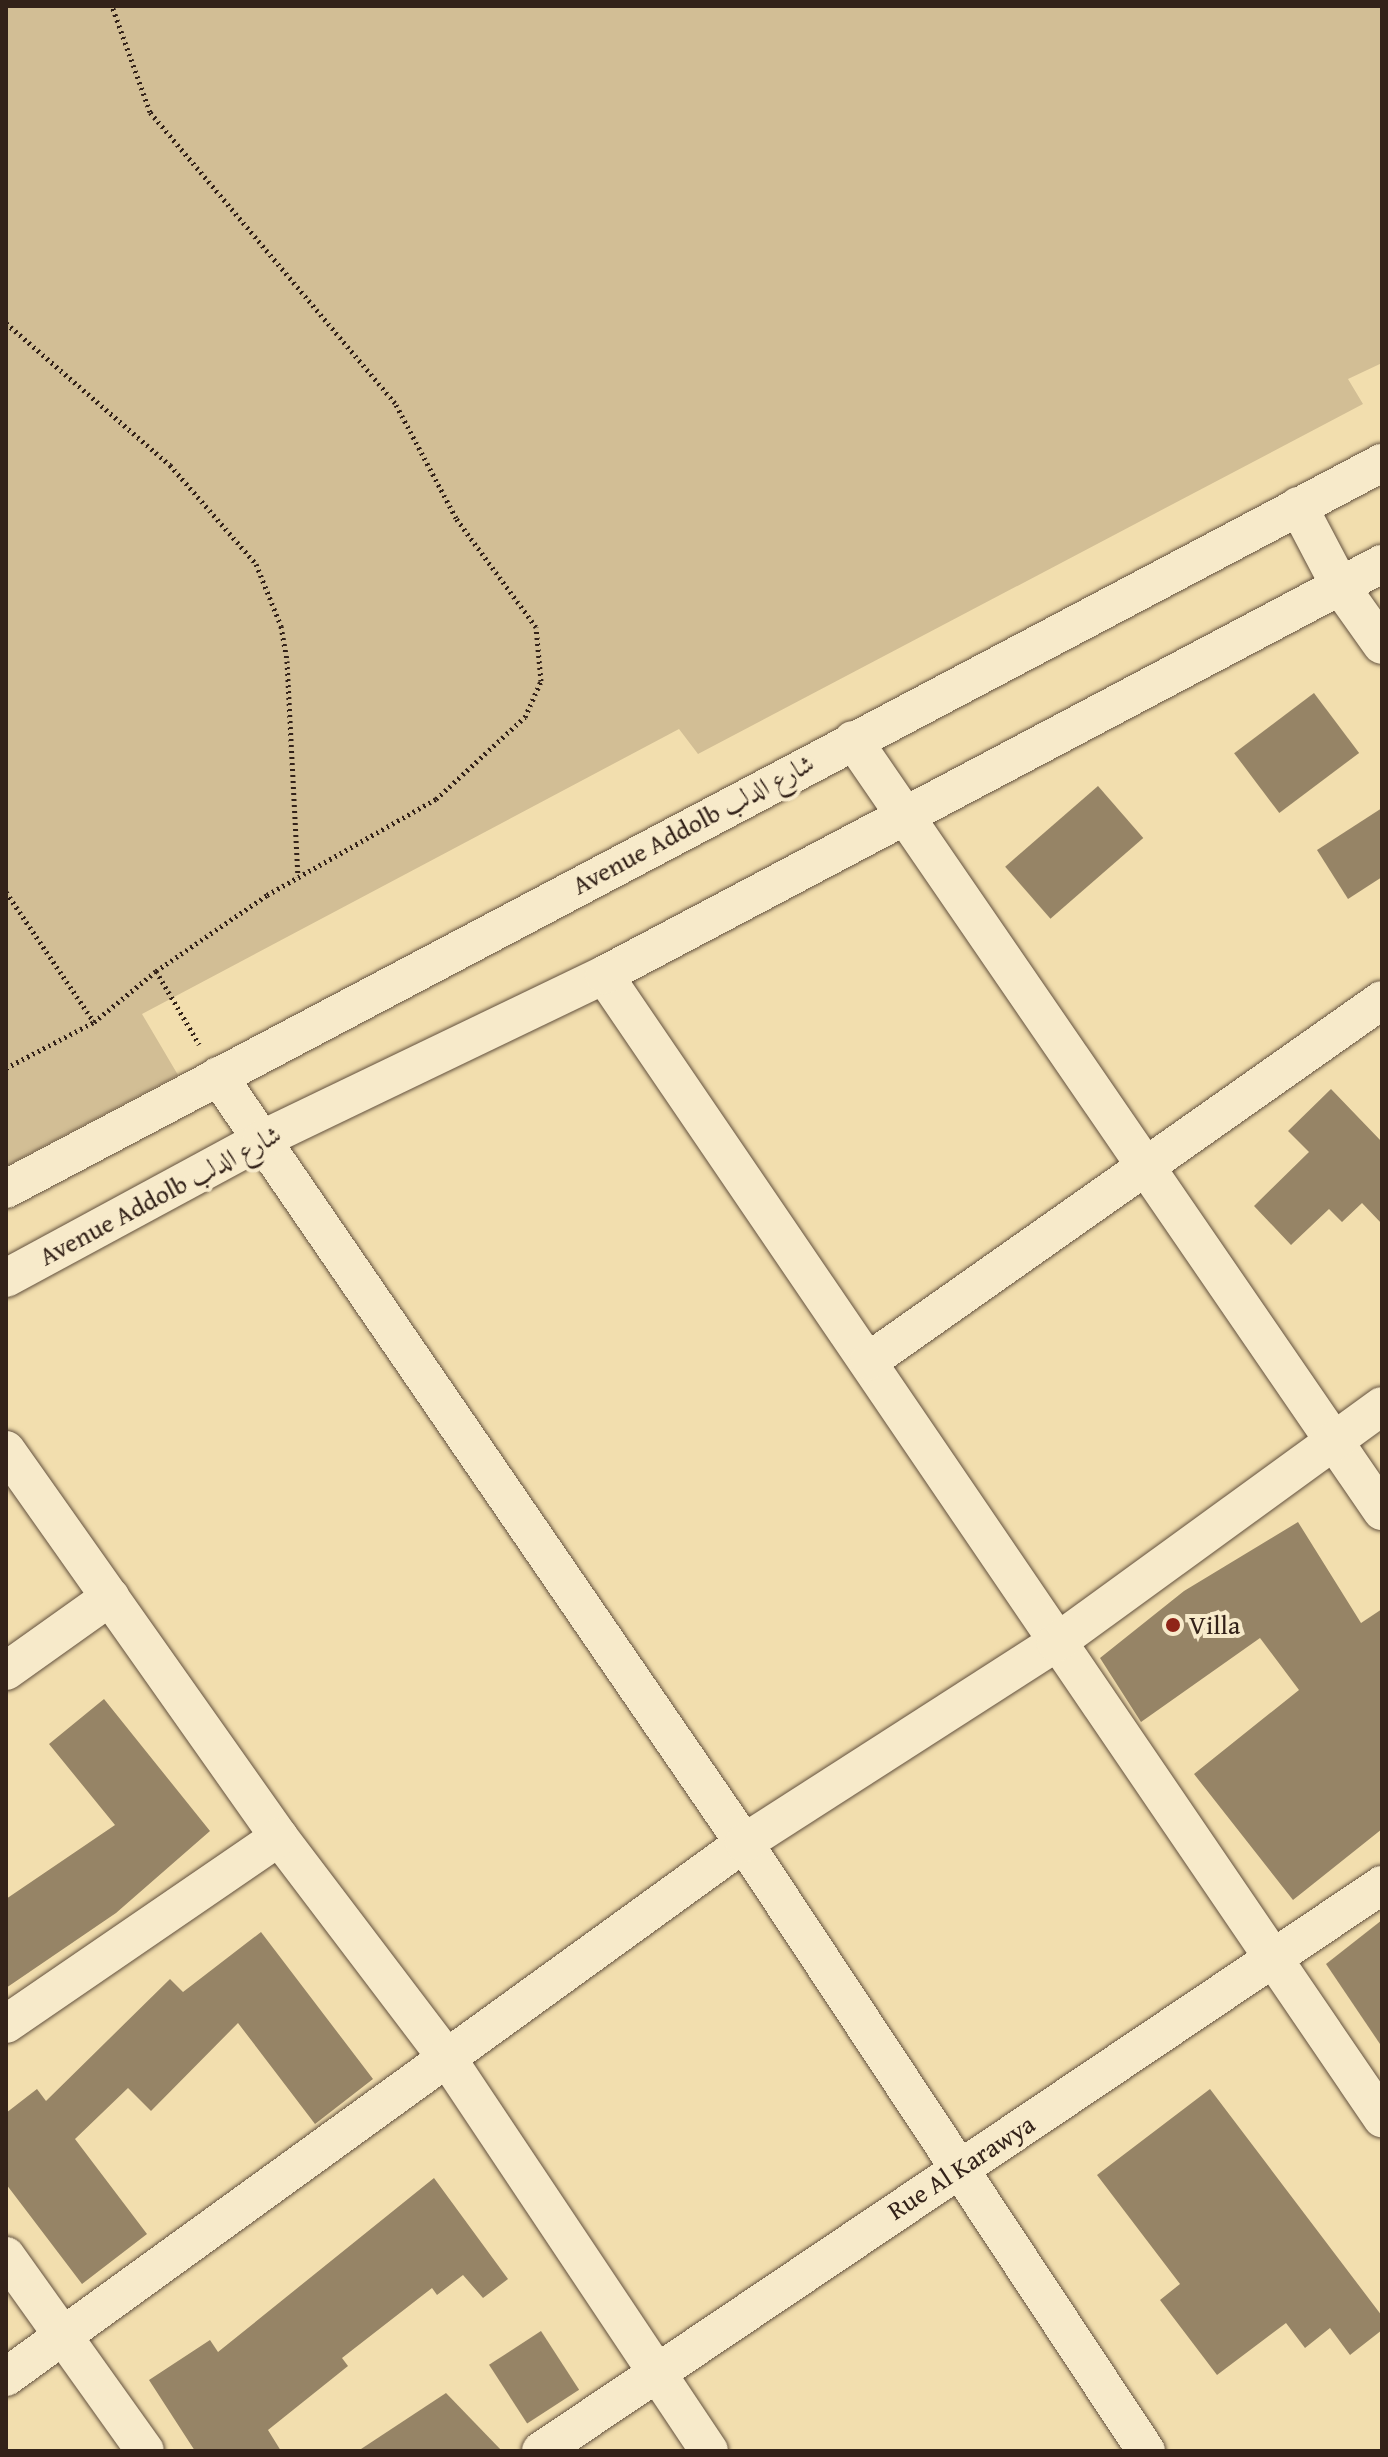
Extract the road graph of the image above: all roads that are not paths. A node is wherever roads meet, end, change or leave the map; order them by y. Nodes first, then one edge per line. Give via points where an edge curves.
1 (1382, 463) edge
2 (1298, 506) junction
3 (1382, 564) edge
4 (1340, 586) junction
5 (1382, 645) edge
6 (853, 740) junction
7 (902, 819) junction
8 (604, 975) junction
9 (1382, 1000) edge
10 (218, 1076) junction
11 (261, 1140) junction
12 (1144, 1172) junction
13 (6, 1189) edge
14 (6, 1278) edge
15 (869, 1361) junction
16 (1382, 1406) edge
17 (1332, 1439) junction
18 (6, 1450) edge
19 (1382, 1511) edge
20 (110, 1597) junction
21 (1056, 1643) junction
22 (6, 1671) edge
23 (279, 1837) junction
24 (744, 1843) junction
25 (1382, 1885) edge
26 (1275, 1962) junction
27 (6, 2024) edge
28 (447, 2058) junction
29 (1382, 2118) edge
30 (958, 2168) junction
31 (6, 2256) edge
32 (67, 2336) junction
33 (655, 2369) junction
34 (6, 2377) edge
35 (145, 2451) edge
36 (541, 2451) edge
37 (709, 2451) edge
38 (1146, 2451) edge

1 - 2 street, Avenue Addolb شارع الدلب
2 - 4 street
2 - 6 street, Avenue Addolb شارع الدلب
3 - 4 street, Avenue Addolb شارع الدلب
4 - 5 street
4 - 7 street, Avenue Addolb شارع الدلب
6 - 7 street
6 - 10 street, Avenue Addolb شارع الدلب
7 - 8 street, Avenue Addolb شارع الدلب
7 - 12 street
8 - 11 street, Avenue Addolb شارع الدلب
8 - 15 street
9 - 12 street
10 - 11 street
10 - 13 street, Avenue Addolb شارع الدلب
11 - 14 street, Avenue Addolb شارع الدلب
11 - 24 street
12 - 15 street
12 - 17 street
15 - 21 street
16 - 17 street
17 - 19 street
17 - 21 street
18 - 20 street
20 - 22 street
20 - 23 street
21 - 24 street
21 - 26 street
23 - 27 street
23 - 28 street
24 - 28 street
24 - 30 street
25 - 26 street, Rue Al Karawya
26 - 29 street
26 - 30 street, Rue Al Karawya
28 - 32 street
28 - 33 street
30 - 33 street, Rue Al Karawya
30 - 38 street
31 - 32 street
32 - 34 street
32 - 35 street
33 - 36 street, Rue Al Karawya
33 - 37 street

